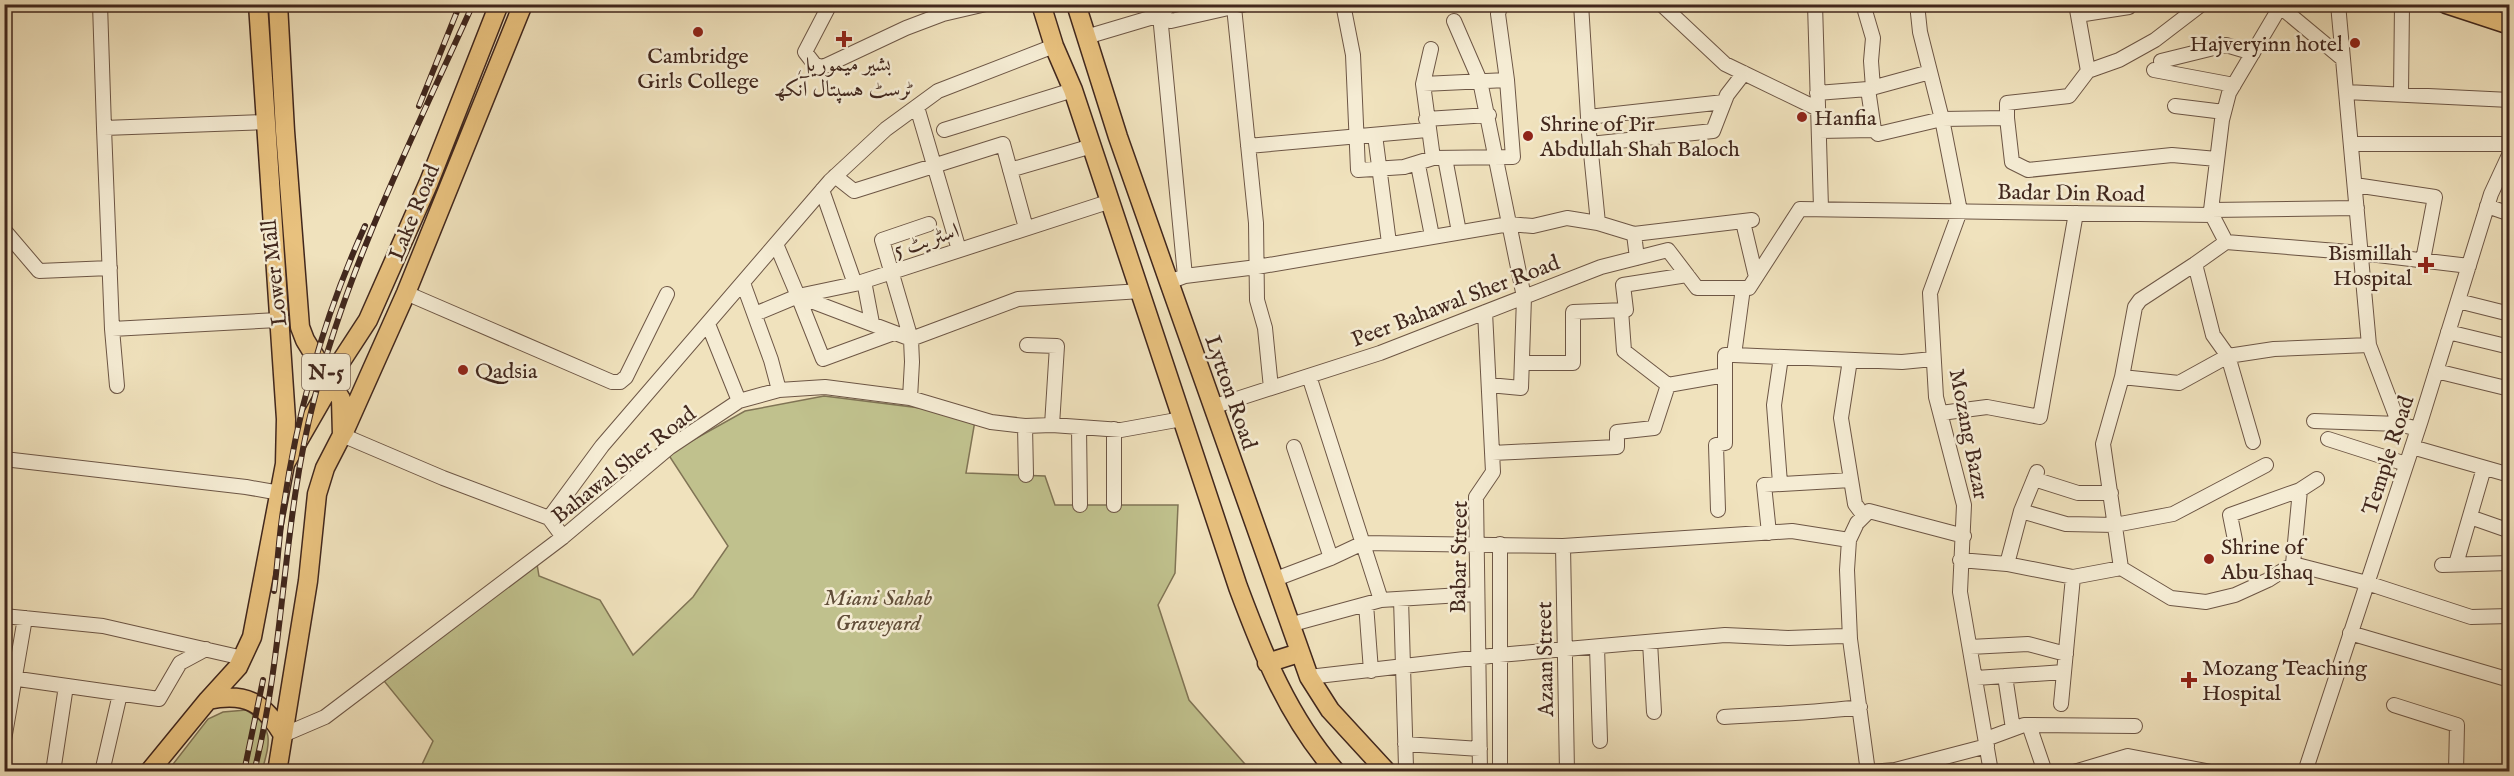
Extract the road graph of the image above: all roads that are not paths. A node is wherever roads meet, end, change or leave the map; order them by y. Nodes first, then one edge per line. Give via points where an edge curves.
1 (99, 4) edge
2 (258, 4) edge
3 (278, 4) edge
4 (499, 4) edge
5 (522, 4) edge
6 (830, 4) edge
7 (986, 4) edge
8 (1041, 4) edge
9 (1076, 4) edge
10 (1170, 4) edge
11 (1343, 4) edge
12 (1501, 4) edge
13 (1581, 4) edge
14 (1661, 4) edge
15 (1815, 4) edge
16 (1863, 4) edge
17 (1917, 4) edge
18 (2128, 4) edge
19 (2202, 4) edge
20 (2338, 4) edge
21 (2403, 4) edge
22 (2446, 4) edge
23 (1233, 6) edge
24 (2278, 6) edge
25 (2077, 10) edge
26 (1160, 15) junction
27 (1454, 21) dead end
28 (2510, 25) edge
29 (1086, 37) junction
30 (1054, 46) junction
31 (1431, 49) dead end
32 (2253, 53) junction
33 (2343, 59) junction
34 (2088, 71) junction
35 (1930, 72) junction
36 (1744, 73) junction
37 (1507, 80) junction
38 (1480, 81) junction
39 (1423, 84) junction
40 (2234, 85) junction
41 (1870, 88) junction
42 (1073, 90) junction
43 (2346, 92) junction
44 (1818, 93) junction
45 (2401, 94) junction
46 (2510, 100) edge
47 (1724, 102) junction
48 (2175, 106) dead end
49 (917, 107) junction
50 (1818, 109) junction
51 (2224, 112) junction
52 (1489, 115) junction
53 (1588, 117) junction
54 (2007, 118) junction
55 (1942, 119) junction
56 (266, 122) junction
57 (1427, 124) junction
58 (104, 128) junction
59 (944, 130) dead end
60 (1874, 130) junction
61 (1819, 131) junction
62 (1375, 135) junction
63 (1356, 136) junction
64 (1590, 144) junction
65 (2351, 144) junction
66 (2510, 144) edge
67 (1092, 146) junction
68 (1248, 146) junction
69 (2510, 153) edge
70 (1496, 157) junction
71 (1439, 158) junction
72 (2217, 159) junction
73 (1418, 165) junction
74 (934, 166) junction
75 (1010, 170) junction
76 (1379, 171) junction
77 (835, 176) junction
78 (2355, 185) junction
79 (822, 190) junction
80 (1111, 201) junction
81 (2487, 206) junction
82 (1821, 208) junction
83 (2357, 208) junction
84 (1960, 211) junction
85 (2076, 213) junction
86 (2510, 214) edge
87 (1598, 223) junction
88 (929, 224) dead end
89 (1509, 224) junction
90 (1026, 228) junction
91 (4, 230) edge
92 (1459, 232) junction
93 (1634, 234) junction
94 (1432, 236) junction
95 (2226, 242) junction
96 (1389, 243) junction
97 (776, 244) junction
98 (959, 250) junction
99 (2361, 253) junction
100 (1637, 258) junction
101 (2422, 260) junction
102 (2196, 264) junction
103 (2469, 266) junction
104 (1257, 267) junction
105 (110, 268) junction
106 (891, 272) junction
107 (1687, 275) junction
108 (1756, 277) junction
109 (1177, 279) junction
110 (743, 283) junction
111 (859, 283) junction
112 (1743, 288) junction
113 (1141, 291) junction
114 (406, 293) junction
115 (667, 294) dead end
116 (798, 296) junction
117 (1524, 297) junction
118 (2458, 301) junction
119 (1621, 310) junction
120 (1485, 312) junction
121 (755, 314) junction
122 (2510, 314) edge
123 (279, 320) junction
124 (872, 323) junction
125 (708, 324) junction
126 (112, 329) junction
127 (2448, 332) junction
128 (894, 333) junction
129 (911, 339) junction
130 (2509, 343) edge
131 (1027, 345) dead end
132 (2369, 345) junction
133 (1734, 355) junction
134 (2228, 356) junction
135 (1780, 357) junction
136 (1933, 359) junction
137 (1850, 360) junction
138 (1521, 363) junction
139 (2436, 371) junction
140 (1725, 375) junction
141 (1309, 376) junction
142 (2122, 377) junction
143 (332, 382) junction
144 (1489, 385) junction
145 (117, 386) dead end
146 (1668, 386) junction
147 (1271, 388) junction
148 (2510, 389) edge
149 (779, 390) junction
150 (910, 398) junction
151 (739, 401) junction
152 (1212, 407) junction
153 (1941, 413) junction
154 (1182, 419) junction
155 (2314, 422) dead end
156 (2399, 424) junction
157 (1052, 425) junction
158 (1025, 426) junction
159 (1079, 427) junction
160 (1114, 429) junction
161 (2418, 429) junction
162 (342, 435) junction
163 (2328, 439) dead end
164 (2253, 442) dead end
165 (1294, 447) dead end
166 (2412, 447) junction
167 (1492, 453) junction
168 (4, 459) edge
169 (285, 464) junction
170 (2406, 464) junction
171 (2266, 465) dead end
172 (2484, 468) junction
173 (1026, 476) dead end
174 (2510, 476) edge
175 (2317, 479) dead end
176 (1851, 480) junction
177 (1780, 483) junction
178 (2300, 490) junction
179 (280, 493) junction
180 (2111, 493) junction
181 (1080, 505) dead end
182 (1114, 505) dead end
183 (1718, 510) dead end
184 (2021, 511) junction
185 (1863, 516) junction
186 (2470, 517) junction
187 (549, 518) junction
188 (2115, 525) junction
189 (2510, 531) edge
190 (1769, 532) junction
191 (1964, 536) junction
192 (563, 537) junction
193 (1849, 540) junction
194 (2235, 540) dead end
195 (1363, 543) junction
196 (1477, 544) junction
197 (1500, 544) junction
198 (1563, 546) junction
199 (1331, 558) junction
200 (1960, 560) junction
201 (2510, 562) edge
202 (2007, 564) junction
203 (2293, 564) junction
204 (2121, 568) junction
205 (2073, 577) junction
206 (1273, 580) junction
207 (2367, 583) junction
208 (1477, 594) junction
209 (1401, 599) junction
210 (1381, 600) junction
211 (1366, 604) junction
212 (4, 616) edge
213 (2510, 616) edge
214 (25, 618) junction
215 (1289, 626) junction
216 (2350, 633) junction
217 (1850, 639) junction
218 (1650, 642) junction
219 (1597, 647) junction
220 (1970, 647) junction
221 (206, 649) junction
222 (1564, 650) junction
223 (1299, 653) junction
224 (2066, 654) junction
225 (1499, 655) junction
226 (243, 658) junction
227 (1478, 658) junction
228 (1267, 663) junction
229 (1403, 667) junction
230 (1371, 671) junction
231 (2064, 672) junction
232 (2005, 676) junction
233 (1309, 677) junction
234 (10, 678) edge
235 (1976, 678) junction
236 (2510, 680) edge
237 (66, 686) junction
238 (120, 694) junction
239 (208, 700) junction
240 (2061, 704) dead end
241 (2394, 705) dead end
242 (1860, 707) junction
243 (1654, 712) dead end
244 (1725, 717) dead end
245 (2029, 725) junction
246 (2135, 726) dead end
247 (2013, 729) junction
248 (283, 735) junction
249 (4, 740) edge
250 (1599, 741) dead end
251 (1987, 743) junction
252 (1405, 744) junction
253 (1480, 749) junction
254 (2143, 765) edge
255 (146, 770) edge
256 (53, 771) edge
257 (102, 771) edge
258 (277, 771) edge
259 (1336, 771) edge
260 (1387, 771) edge
261 (1410, 771) edge
262 (1480, 771) edge
263 (1500, 771) edge
264 (1567, 771) edge
265 (1869, 771) edge
266 (1991, 771) edge
267 (2045, 771) edge
268 (2074, 771) edge
269 (2211, 771) edge
270 (2305, 771) edge
271 (2456, 771) edge

1 - 58 street
2 - 56 main road, Lower Mall / N-5
3 - 143 main road, Lower Mall / N-5 via 300,327
4 - 143 main road via 429,182 368,320
5 - 114 main road, Lake Road
6 - 7 street via 805,52 815,65 823,67 906,28
8 - 30 main road
9 - 29 main road, Lytton Road
10 - 26 street
11 - 63 street via 1353,55
12 - 37 street via 1498,14
13 - 53 street
14 - 36 street via 1725,64
15 - 44 street
16 - 41 street via 1873,38
17 - 35 street
18 - 25 street via 2129,7
19 - 34 street via 2155,40 2120,60
20 - 33 street
21 - 45 street
22 - 28 main road
23 - 26 street via 1171,21
23 - 68 street
24 - 32 street
24 - 33 street
25 - 34 street
26 - 29 street
26 - 109 street
27 - 38 street
29 - 109 main road, Lytton Road
30 - 42 main road
30 - 49 street via 938,91
31 - 39 street
32 - 40 street
32 - 40 street via 2226,45 2157,65
33 - 43 street
34 - 54 street via 2069,96 2007,104
35 - 41 street
35 - 55 street
36 - 47 street
36 - 50 street
37 - 38 street
37 - 70 street via 1513,157
38 - 39 street
38 - 52 street
39 - 57 street
40 - 51 street
41 - 44 street
41 - 60 street
42 - 59 street
42 - 67 main road
43 - 45 street
43 - 65 street
44 - 50 street
45 - 46 street
47 - 53 street
47 - 64 street via 1713,131
48 - 51 street
49 - 74 street
49 - 77 street via 886,129
50 - 61 street
51 - 72 street
52 - 57 street
52 - 70 street
53 - 64 street
54 - 55 street
54 - 72 street via 2012,162 2028,171 2172,155
55 - 60 street via 1878,134
55 - 84 street
56 - 58 street
56 - 123 main road, Lower Mall / N-5
57 - 62 street
57 - 71 street
58 - 105 street
60 - 61 street
61 - 82 street
62 - 63 street
62 - 76 street
63 - 68 street
63 - 76 street via 1358,170
64 - 87 street
65 - 66 street
65 - 78 street
67 - 75 street
67 - 80 main road
68 - 104 street
69 - 81 street, Temple Road
70 - 71 street
70 - 89 street
71 - 73 street
71 - 92 street
72 - 83 street via 2211,210
73 - 76 street
73 - 94 street
74 - 75 street via 1003,144
74 - 77 street via 854,191
74 - 98 street
75 - 90 street
76 - 96 street
77 - 79 street
78 - 83 street
78 - 101 street via 2435,197
79 - 97 street
79 - 111 street
80 - 90 street, اسٹریٹ 5
80 - 113 main road
81 - 86 street
81 - 103 street, Temple Road
82 - 84 street, Badar Din Road
82 - 108 street, Badar Din Road via 1800,209
83 - 99 street
84 - 85 street, Badar Din Road
84 - 136 street, Mozang Bazar via 1930,293
85 - 95 street, Badar Din Road via 2212,215
85 - 153 street via 2040,417 1987,407
87 - 89 street via 1567,218 1533,226
87 - 93 street
88 - 106 street via 882,240
89 - 92 street
89 - 117 street
90 - 98 street, اسٹریٹ 5
91 - 105 street via 39,271
92 - 94 street
93 - 100 street
93 - 108 street via 1748,221
94 - 96 street
95 - 99 street
95 - 102 street
96 - 104 street
97 - 110 street
97 - 116 street
98 - 106 street, اسٹریٹ 5
99 - 101 street
99 - 132 street
100 - 107 street, Peer Bahawal Sher Road via 1668,250
100 - 117 street, Peer Bahawal Sher Road via 1601,267
101 - 103 street
102 - 134 street via 2213,335
102 - 142 street via 2135,307
103 - 118 street, Temple Road
104 - 109 street
104 - 147 street via 1257,300 1265,328
105 - 126 street
106 - 111 street, اسٹریٹ 5
106 - 129 street
107 - 112 street, Peer Bahawal Sher Road via 1697,288
107 - 119 street via 1623,285 1626,310
108 - 112 street, Badar Din Road via 1749,288
109 - 152 main road, Lytton Road
110 - 121 street
110 - 125 street
111 - 116 street, اسٹریٹ 5
111 - 124 street
112 - 133 street
113 - 129 street via 1018,299
113 - 154 main road
114 - 115 street via 612,382 626,377
114 - 162 main road, Lake Road
116 - 121 street, اسٹریٹ 5
116 - 124 street
116 - 128 street via 823,359
117 - 120 street, Peer Bahawal Sher Road
117 - 138 street
118 - 122 street
118 - 127 street, Temple Road
119 - 138 street via 1573,312 1573,363
119 - 146 street via 1624,351
120 - 141 street, Peer Bahawal Sher Road
120 - 144 street, Babar Street
121 - 149 street
123 - 126 street
123 - 169 main road, Lower Mall / N-5
124 - 128 street
125 - 151 street
125 - 187 street via 602,446
126 - 145 street
127 - 130 street
127 - 139 street, Temple Road
128 - 129 street
129 - 150 street
131 - 157 street via 1057,346
132 - 134 street via 2274,349
132 - 156 street
133 - 135 street
133 - 140 street via 1725,355
134 - 142 street via 2179,383
134 - 164 street
135 - 137 street
135 - 177 street via 1774,405
136 - 137 street
136 - 153 street, Mozang Bazar
137 - 176 street via 1841,418
138 - 144 street via 1521,388
139 - 148 street
139 - 161 street, Temple Road
140 - 146 street
140 - 183 street via 1725,443 1716,445
141 - 147 street, Peer Bahawal Sher Road
141 - 195 street
142 - 180 street via 2103,444
143 - 162 main road, Lower Mall / N-5 via 341,399
143 - 169 main road
144 - 167 street, Babar Street
146 - 167 street via 1654,428 1617,432 1617,447
147 - 152 street, Peer Bahawal Sher Road
149 - 150 street, Bahawal Sher Road via 825,387
149 - 151 street, Bahawal Sher Road
150 - 158 street, Bahawal Sher Road via 991,422
151 - 192 street, Bahawal Sher Road via 670,447
152 - 206 main road, Lytton Road
153 - 191 street, Mozang Bazar via 1964,505
154 - 160 street, Bahawal Sher Road
154 - 228 main road
155 - 156 street
156 - 161 street
157 - 158 street, Bahawal Sher Road
157 - 159 street, Bahawal Sher Road
158 - 173 street
159 - 160 street, Bahawal Sher Road
159 - 181 street
160 - 182 street
161 - 166 street, Temple Road
162 - 187 street
162 - 248 main road, Lower Mall / N-5 via 317,494 308,581
163 - 170 street
165 - 199 street
166 - 170 street, Temple Road
166 - 172 street
167 - 196 street, Babar Street via 1493,472 1476,497
168 - 179 street
169 - 179 main road, Lower Mall / N-5
170 - 207 street, Temple Road
171 - 188 street via 2173,514
172 - 174 street
172 - 186 street
175 - 178 street
176 - 177 street
176 - 185 street via 1855,504
177 - 190 street via 1764,485
178 - 194 street via 2230,515
178 - 203 street
179 - 226 main road, Lower Mall / N-5 via 252,637
180 - 184 street via 2078,493 2036,476
180 - 188 street
184 - 188 street via 2066,524
184 - 202 street
185 - 191 street via 1869,511
185 - 193 street
186 - 189 street
186 - 201 street via 2449,565
187 - 192 street
188 - 204 street
190 - 193 street via 1792,531
190 - 198 street
191 - 200 street, Mozang Bazar
192 - 248 street, Bahawal Sher Road via 325,717
193 - 217 street
195 - 196 street
195 - 199 street
195 - 210 street
196 - 197 street
196 - 208 street, Babar Street
197 - 198 street
197 - 225 street
198 - 222 street, Azaan Street
199 - 206 street
200 - 202 street
200 - 220 street, Mozang Bazar via 1960,592
202 - 205 street
203 - 204 street via 2235,595 2206,602 2171,598
203 - 207 street
204 - 205 street
205 - 224 street
206 - 215 main road, Lytton Road
207 - 213 street via 2471,617
207 - 216 street, Temple Road
208 - 209 street
208 - 227 street, Babar Street
209 - 210 street
209 - 229 street
210 - 211 street
211 - 215 street
211 - 230 street
212 - 214 street
214 - 221 street via 103,626
214 - 234 street
215 - 223 main road, Lytton Road
216 - 236 street
216 - 270 street, Temple Road
217 - 218 street via 1725,635
217 - 242 street
218 - 219 street
218 - 243 street
219 - 222 street
219 - 250 street
220 - 224 street via 2028,644
220 - 235 street, Mozang Bazar
221 - 226 street
221 - 238 street via 180,663 159,699
222 - 225 street
222 - 264 street, Azaan Street
223 - 228 main road
223 - 233 main road, Lytton Road
224 - 231 street
225 - 227 street
225 - 263 street
226 - 239 main road, N-5
227 - 229 street
227 - 253 street, Babar Street
228 - 259 main road via 1300,724
229 - 230 street
229 - 252 street
230 - 233 street
231 - 232 street
231 - 240 street
232 - 235 street
232 - 247 street
233 - 260 main road, Lytton Road via 1330,710
234 - 237 street
234 - 249 street
235 - 251 street, Mozang Bazar
237 - 238 street
237 - 256 street
238 - 257 street
239 - 248 main road via 230,697 254,702 272,717
239 - 255 main road, N-5
241 - 271 street via 2457,725
242 - 244 street via 1812,714
242 - 265 street
245 - 246 street
245 - 247 street
245 - 267 street
247 - 251 street
248 - 258 main road, N-5
251 - 265 street via 1894,770
251 - 266 street, Mozang Bazar
252 - 253 street
252 - 261 street via 1406,767
253 - 262 street, Babar Street
254 - 268 street via 2127,756
254 - 269 street

